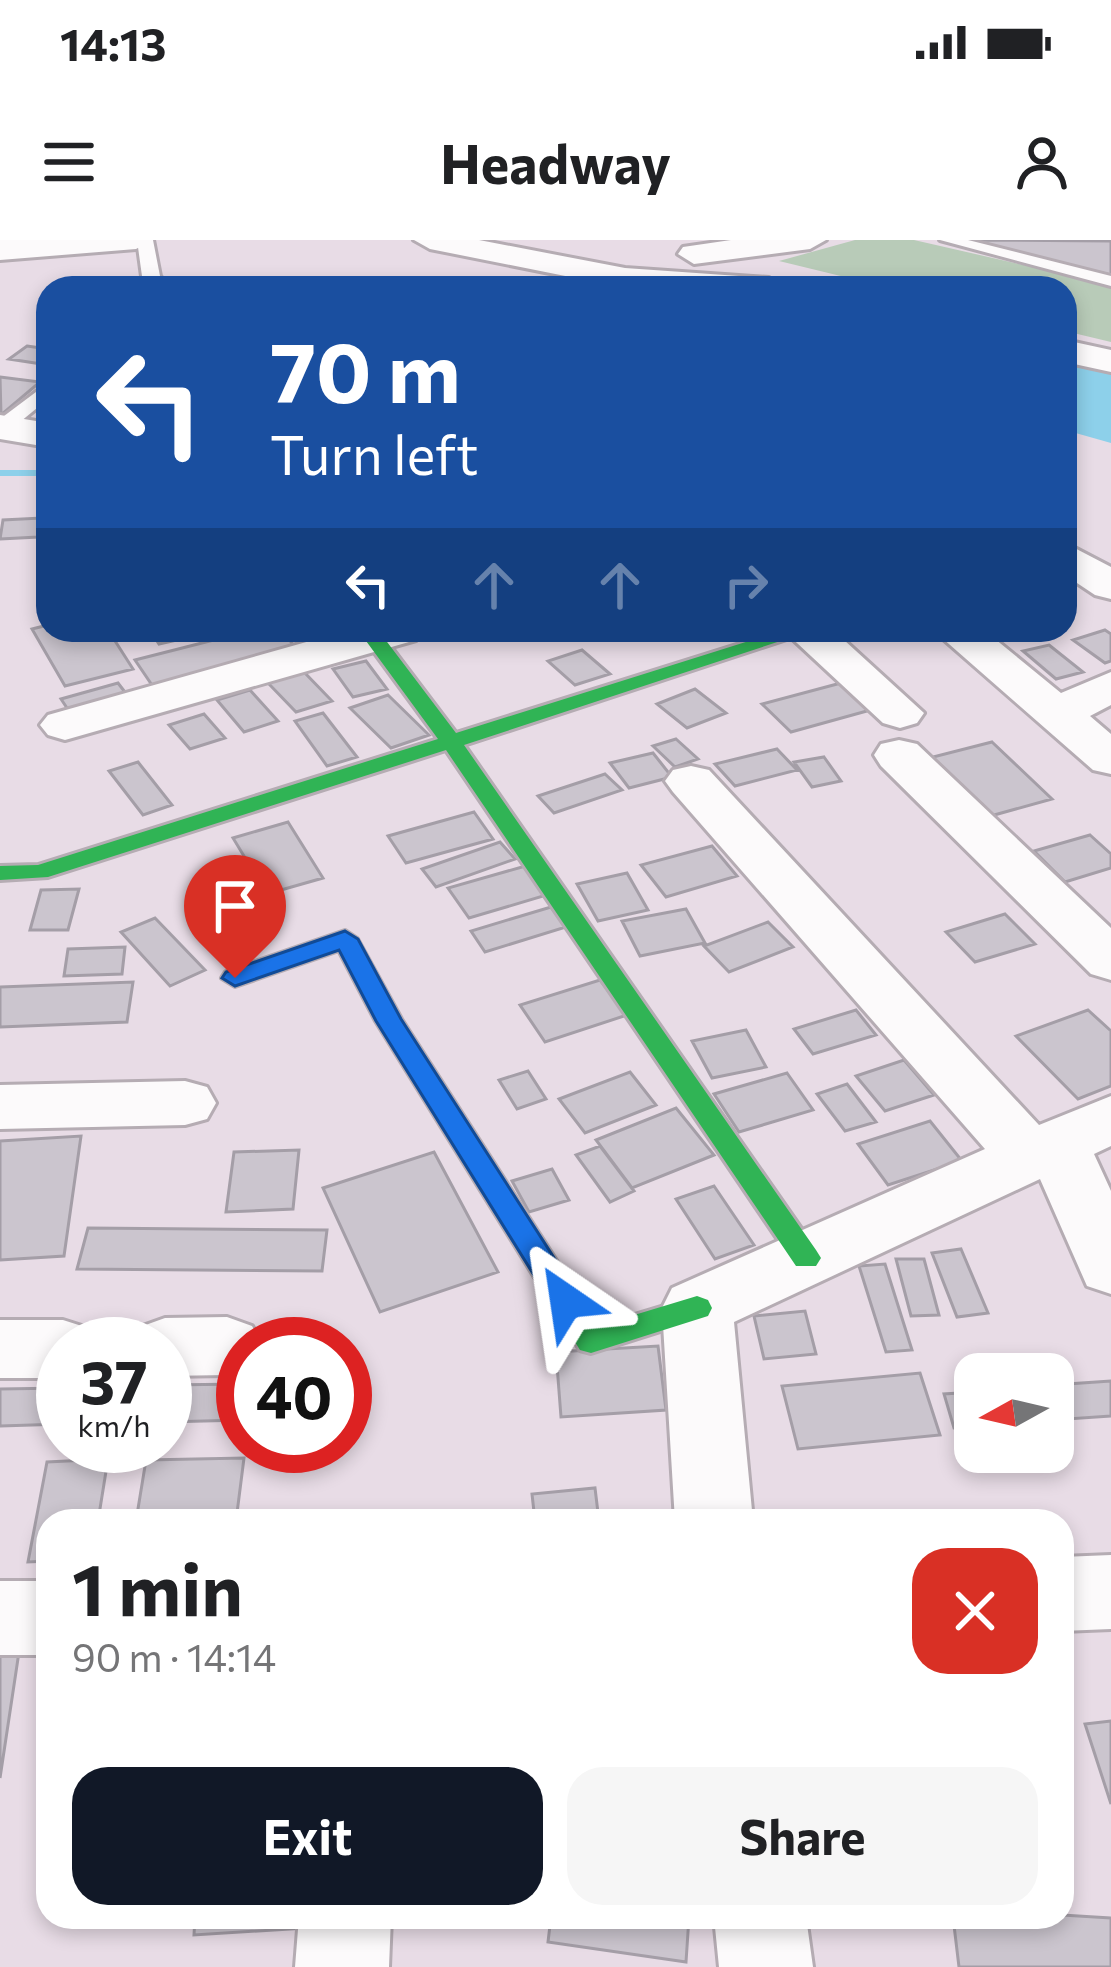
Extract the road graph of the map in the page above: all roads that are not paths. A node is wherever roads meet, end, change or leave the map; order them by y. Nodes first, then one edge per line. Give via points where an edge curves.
1 (136, 240) edge
2 (146, 240) edge
3 (430, 240) edge
4 (501, 240) edge
5 (810, 240) edge
6 (948, 240) edge
7 (756, 243) edge
8 (0, 250) edge
9 (152, 276) edge
10 (615, 276) edge
11 (1111, 281) edge
12 (1077, 354) edge
13 (1111, 361) edge
14 (36, 399) edge
15 (1, 427) edge
16 (36, 433) edge
17 (1077, 564) edge
18 (1111, 586) edge
19 (347, 642) edge
20 (387, 642) edge
21 (767, 642) edge
22 (816, 642) edge
23 (970, 642) edge
24 (1111, 686) edge
25 (1057, 714) junction
26 (64, 725) dead end
27 (451, 742) junction
28 (1111, 759) edge
29 (691, 781) dead end
30 (0, 873) edge
31 (1111, 961) edge
32 (235, 978) dead end
33 (184, 1103) dead end
34 (0, 1107) edge
35 (1066, 1139) edge
36 (806, 1258) junction
37 (1111, 1267) edge
38 (697, 1308) junction
39 (36, 1348) edge
40 (0, 1349) edge
41 (713, 1509) edge
42 (1111, 1592) edge
43 (1074, 1594) edge
44 (0, 1618) edge
45 (36, 1618) edge
46 (344, 1929) edge
47 (761, 1929) edge
48 (342, 1967) edge
49 (766, 1967) edge

1 - 8 street
2 - 9 lane
3 - 10 street
4 - 7 street via 671,257
5 - 7 street
6 - 11 lane
12 - 13 street
14 - 15 lane
15 - 16 street
17 - 18 street
19 - 26 street
20 - 27 street
21 - 27 street
22 - 31 street
23 - 25 street
24 - 25 street
25 - 28 street
27 - 30 street via 40,872
27 - 36 street
29 - 35 street
32 - 38 street via 345,939 388,1021 591,1341
33 - 34 street
35 - 36 street
35 - 37 street
36 - 38 street
38 - 41 street
39 - 40 street
42 - 43 street
44 - 45 street
46 - 48 street
47 - 49 street

